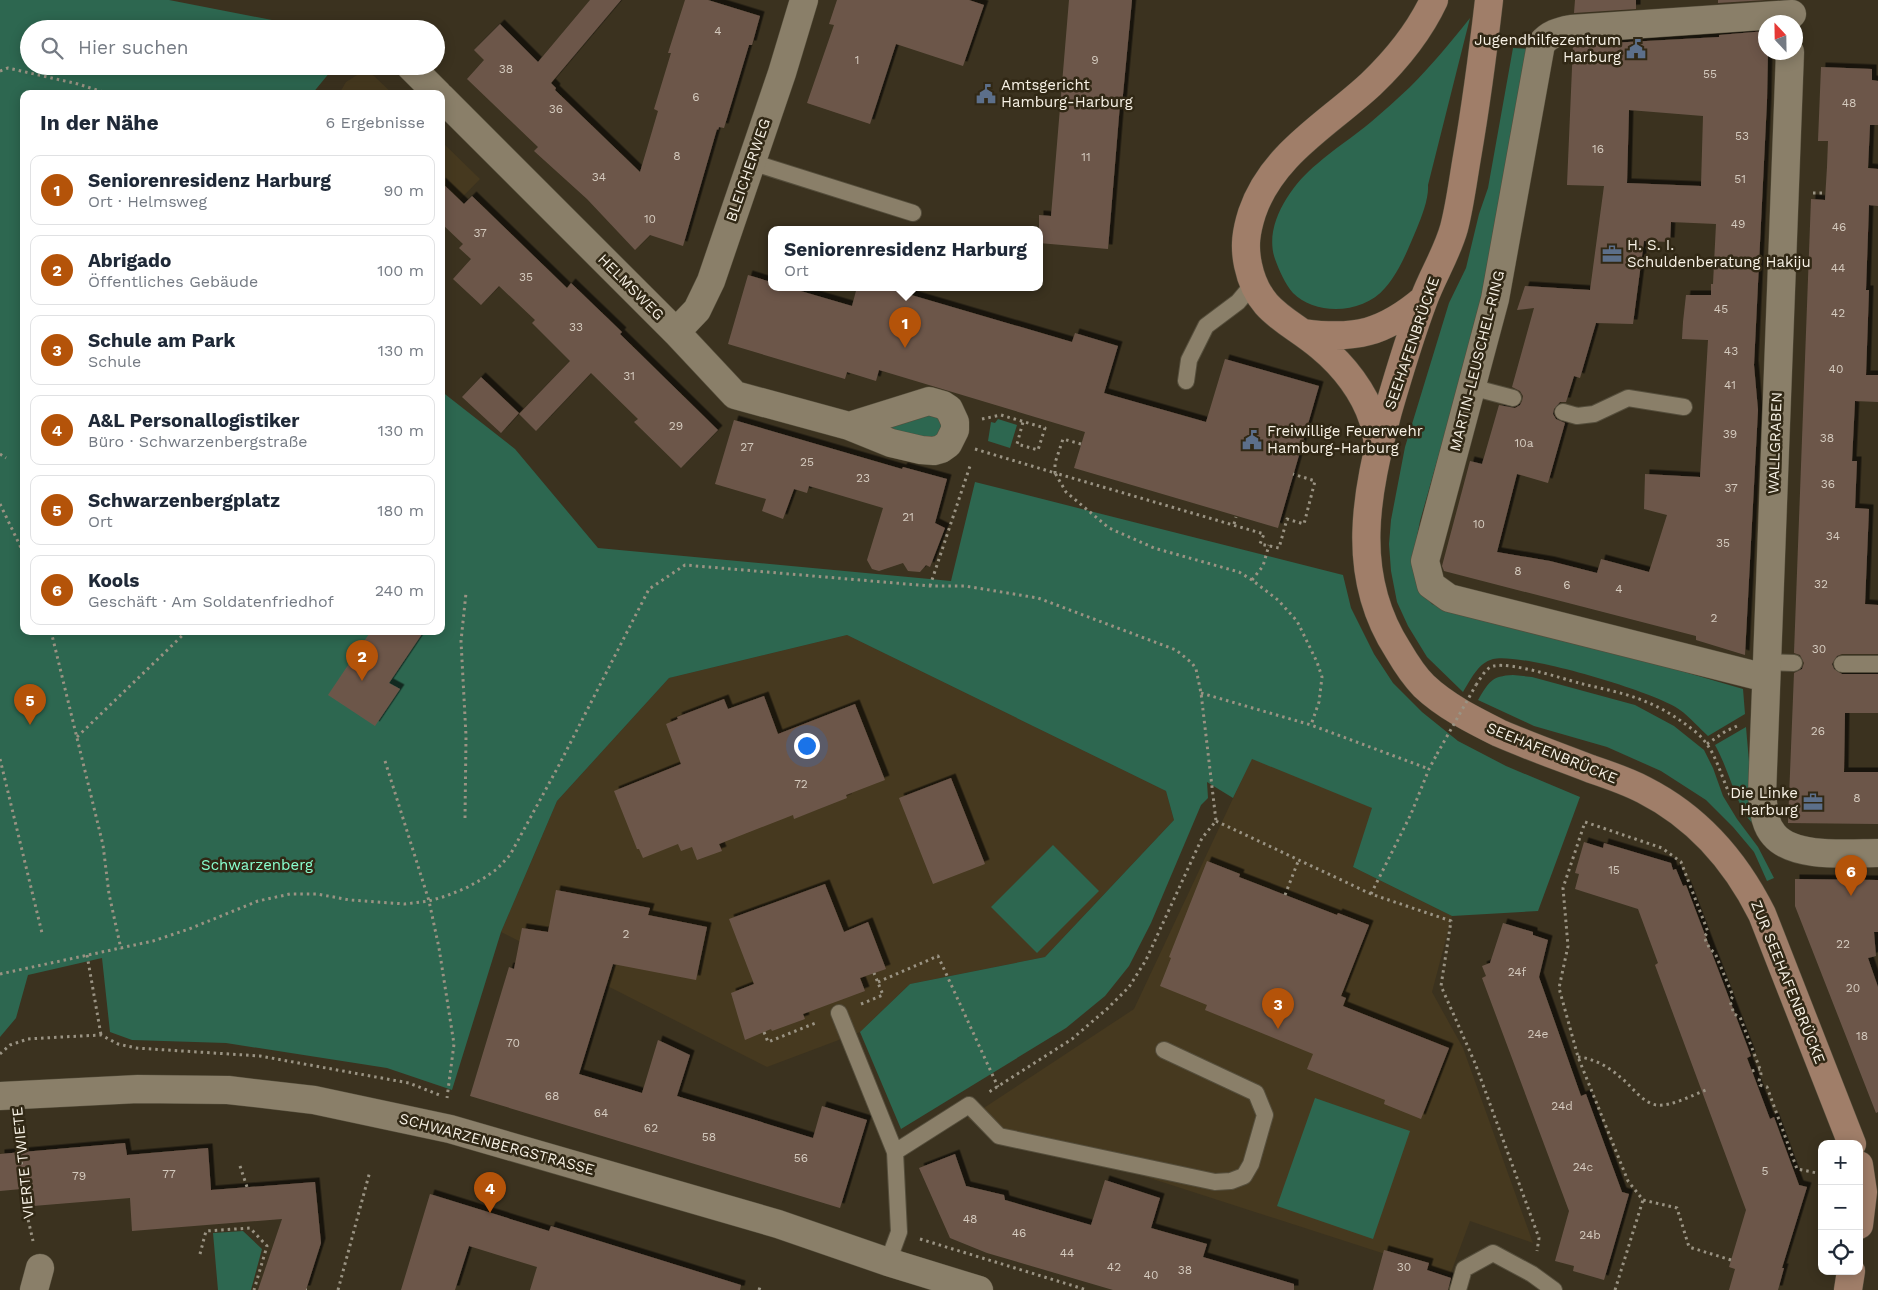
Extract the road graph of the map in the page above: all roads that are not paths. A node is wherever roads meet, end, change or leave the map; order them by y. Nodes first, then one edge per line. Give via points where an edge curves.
1 (804, 0) edge
2 (1434, 0) edge
3 (1489, 0) edge
4 (1792, 12) edge
5 (1790, 60) edge
6 (419, 75) edge
7 (434, 90) edge
8 (445, 101) edge
9 (751, 162) junction
10 (913, 213) dead end
11 (1254, 283) junction
12 (1424, 299) junction
13 (676, 332) junction
14 (1304, 333) junction
15 (1362, 334) junction
16 (1400, 370) junction
17 (1186, 381) dead end
18 (1471, 387) junction
19 (1512, 398) dead end
20 (1684, 407) dead end
21 (1563, 412) dead end
22 (849, 426) junction
23 (1378, 446) junction
24 (1794, 663) dead end
25 (1842, 664) dead end
26 (1878, 664) edge
27 (1766, 670) junction
28 (1630, 784) joint
29 (1878, 853) edge
30 (839, 1013) dead end
31 (1164, 1050) dead end
32 (8, 1095) edge
33 (1850, 1140) edge
34 (895, 1152) junction
35 (888, 1262) junction
36 (1850, 1275) edge
37 (979, 1290) edge
38 (1458, 1290) edge
39 (1554, 1290) edge
40 (1848, 1290) edge

1 - 9 street, BLEICHERWEG
2 - 11 main road via 1393,62 1287,156 1262,189 1245,236 1245,253
3 - 12 main road, SEEHAFENBRÜCKE via 1458,210 1448,246
4 - 18 street, MARTIN-LEUSCHEL-RING via 1571,29 1546,38 1541,44 1495,299
5 - 27 street, WALLGRABEN
6 - 7 street
8 - 13 street, HELMSWEG
9 - 10 lane
9 - 13 street, BLEICHERWEG via 711,281 696,310
11 - 14 main road via 1266,306
11 - 17 lane via 1238,302 1206,326 1189,360
12 - 15 main road via 1405,315
12 - 16 main road, SEEHAFENBRÜCKE
13 - 22 street, HELMSWEG via 735,395
14 - 15 main road
14 - 23 main road via 1337,361 1363,396 1374,421
15 - 16 main road via 1373,336 1387,346 1397,359
16 - 23 main road, SEEHAFENBRÜCKE
18 - 19 lane
18 - 27 street, MARTIN-LEUSCHEL-RING via 1426,561 1431,585 1449,598
20 - 21 lane via 1628,398 1594,414 1577,416
22 - 22 street, HELMSWEG via 891,443 934,451 948,444 955,422 949,410 929,401
23 - 28 main road, SEEHAFENBRÜCKE via 1366,511 1366,559 1370,584 1383,623 1422,684 1478,723
24 - 27 lane
25 - 26 lane
27 - 29 street, WALLGRABEN via 1762,795 1771,832 1784,843 1807,850
28 - 33 main road, ZUR SEEHAFENBRÜCKE via 1661,800 1702,830 1721,849 1752,893
30 - 34 lane
31 - 34 lane via 1256,1093 1265,1115 1244,1176 1216,1182 999,1136 970,1105
32 - 35 street, SCHWARZENBERGSTRASSE via 138,1088 228,1090 314,1100 450,1129 778,1224
34 - 35 lane via 899,1232
35 - 37 street, SCHWARZENBERGSTRASSE
36 - 40 main road
38 - 39 lane via 1464,1269 1493,1253

